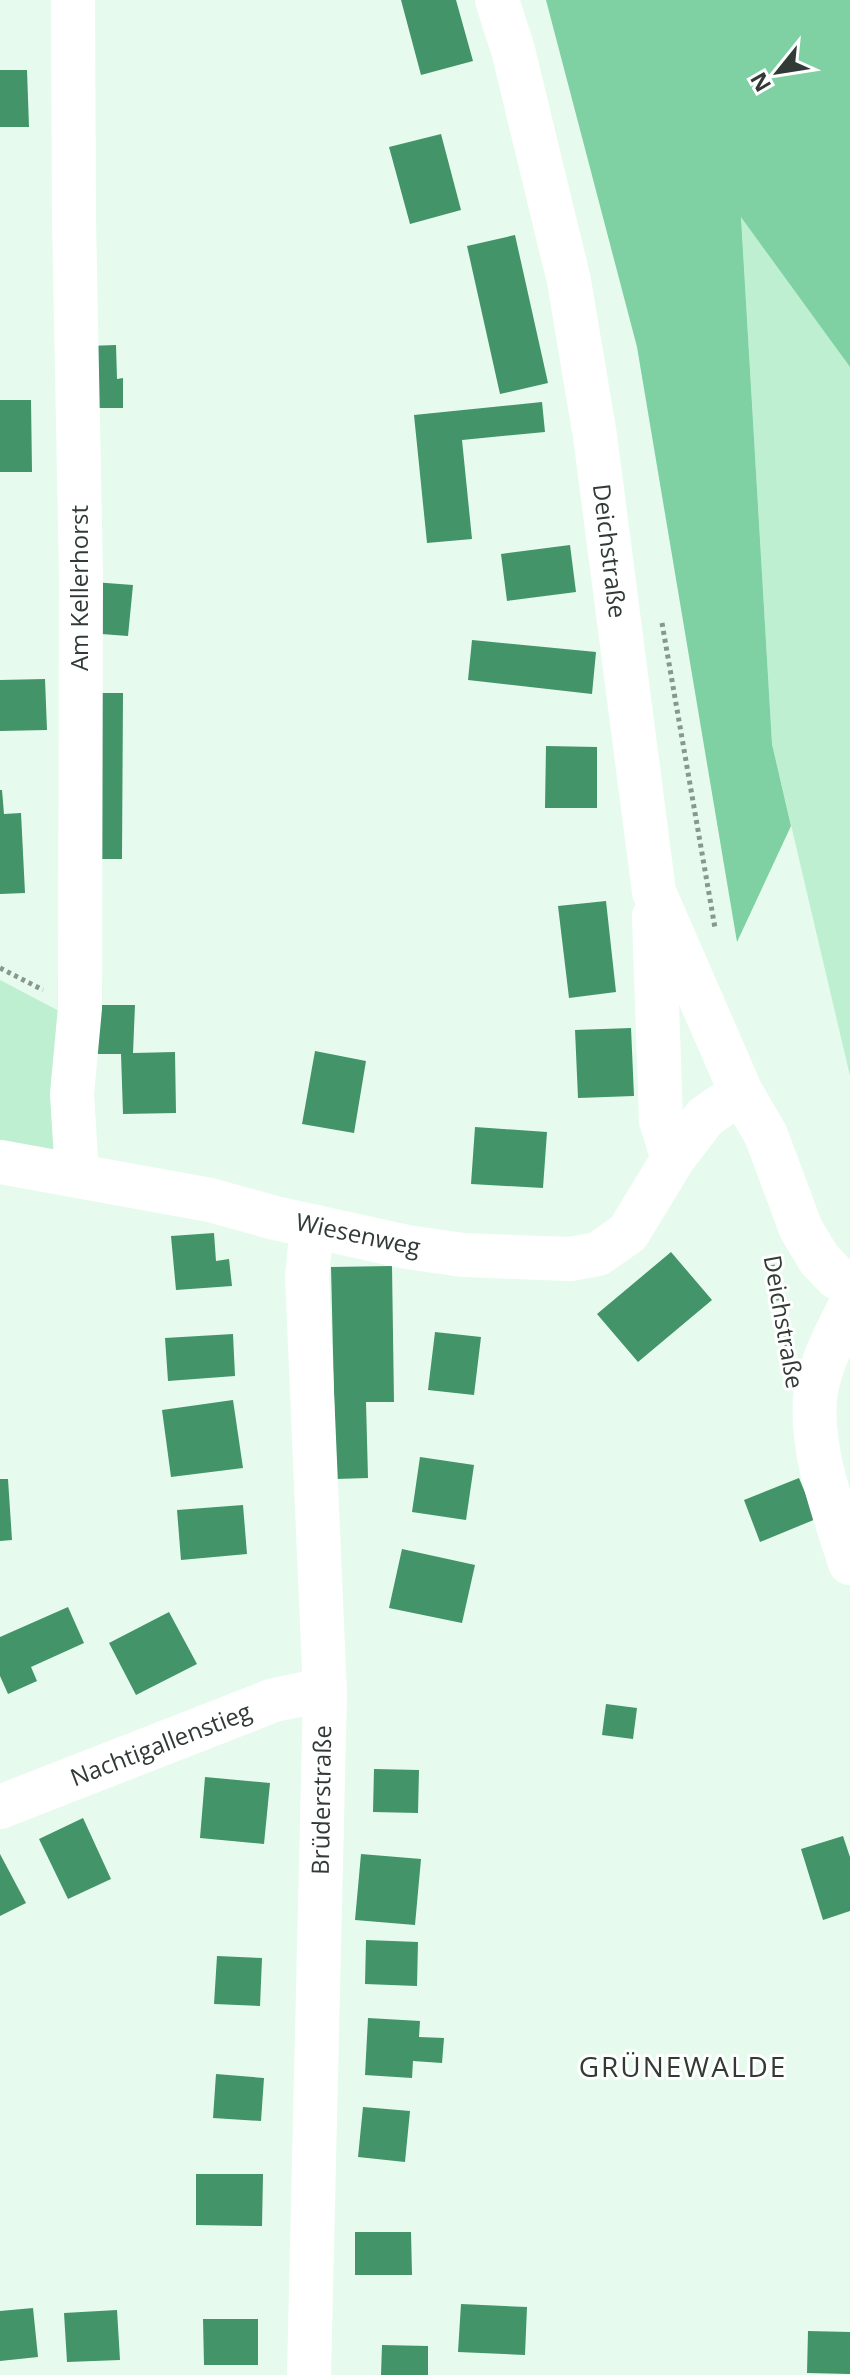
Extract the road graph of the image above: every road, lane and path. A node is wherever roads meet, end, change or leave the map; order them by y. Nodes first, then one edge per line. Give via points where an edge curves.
1 (73, 0) edge
2 (497, 0) edge
3 (654, 892) junction
4 (741, 1092) junction
5 (673, 1159) junction
6 (0, 1162) edge
7 (77, 1175) junction
8 (312, 1226) junction
9 (769, 1247) dead end
10 (850, 1284) edge
11 (850, 1306) edge
12 (789, 1356) dead end
13 (848, 1555) edge
14 (325, 1693) junction
15 (0, 1807) edge
16 (309, 2375) edge

1 - 7 street, Am Kellerhorst via 81,576 80,1008 72,1094
2 - 3 street, Deichstraße via 571,297 595,436
3 - 4 street, Deichstraße
3 - 5 street via 661,1121
4 - 5 street, Wiesenweg via 705,1117
4 - 10 street, Deichstraße via 766,1135 801,1229 819,1259
5 - 8 street, Wiesenweg via 628,1233 598,1254 570,1259 463,1255
6 - 7 street, Wiesenweg
7 - 8 street, Wiesenweg
8 - 14 street, Brüderstraße via 307,1276
9 - 12 path, Deichstraße
11 - 13 street, Deichstraße via 827,1354 815,1398 817,1450
14 - 15 street, Nachtigallenstieg via 274,1700
14 - 16 street, Brüderstraße

